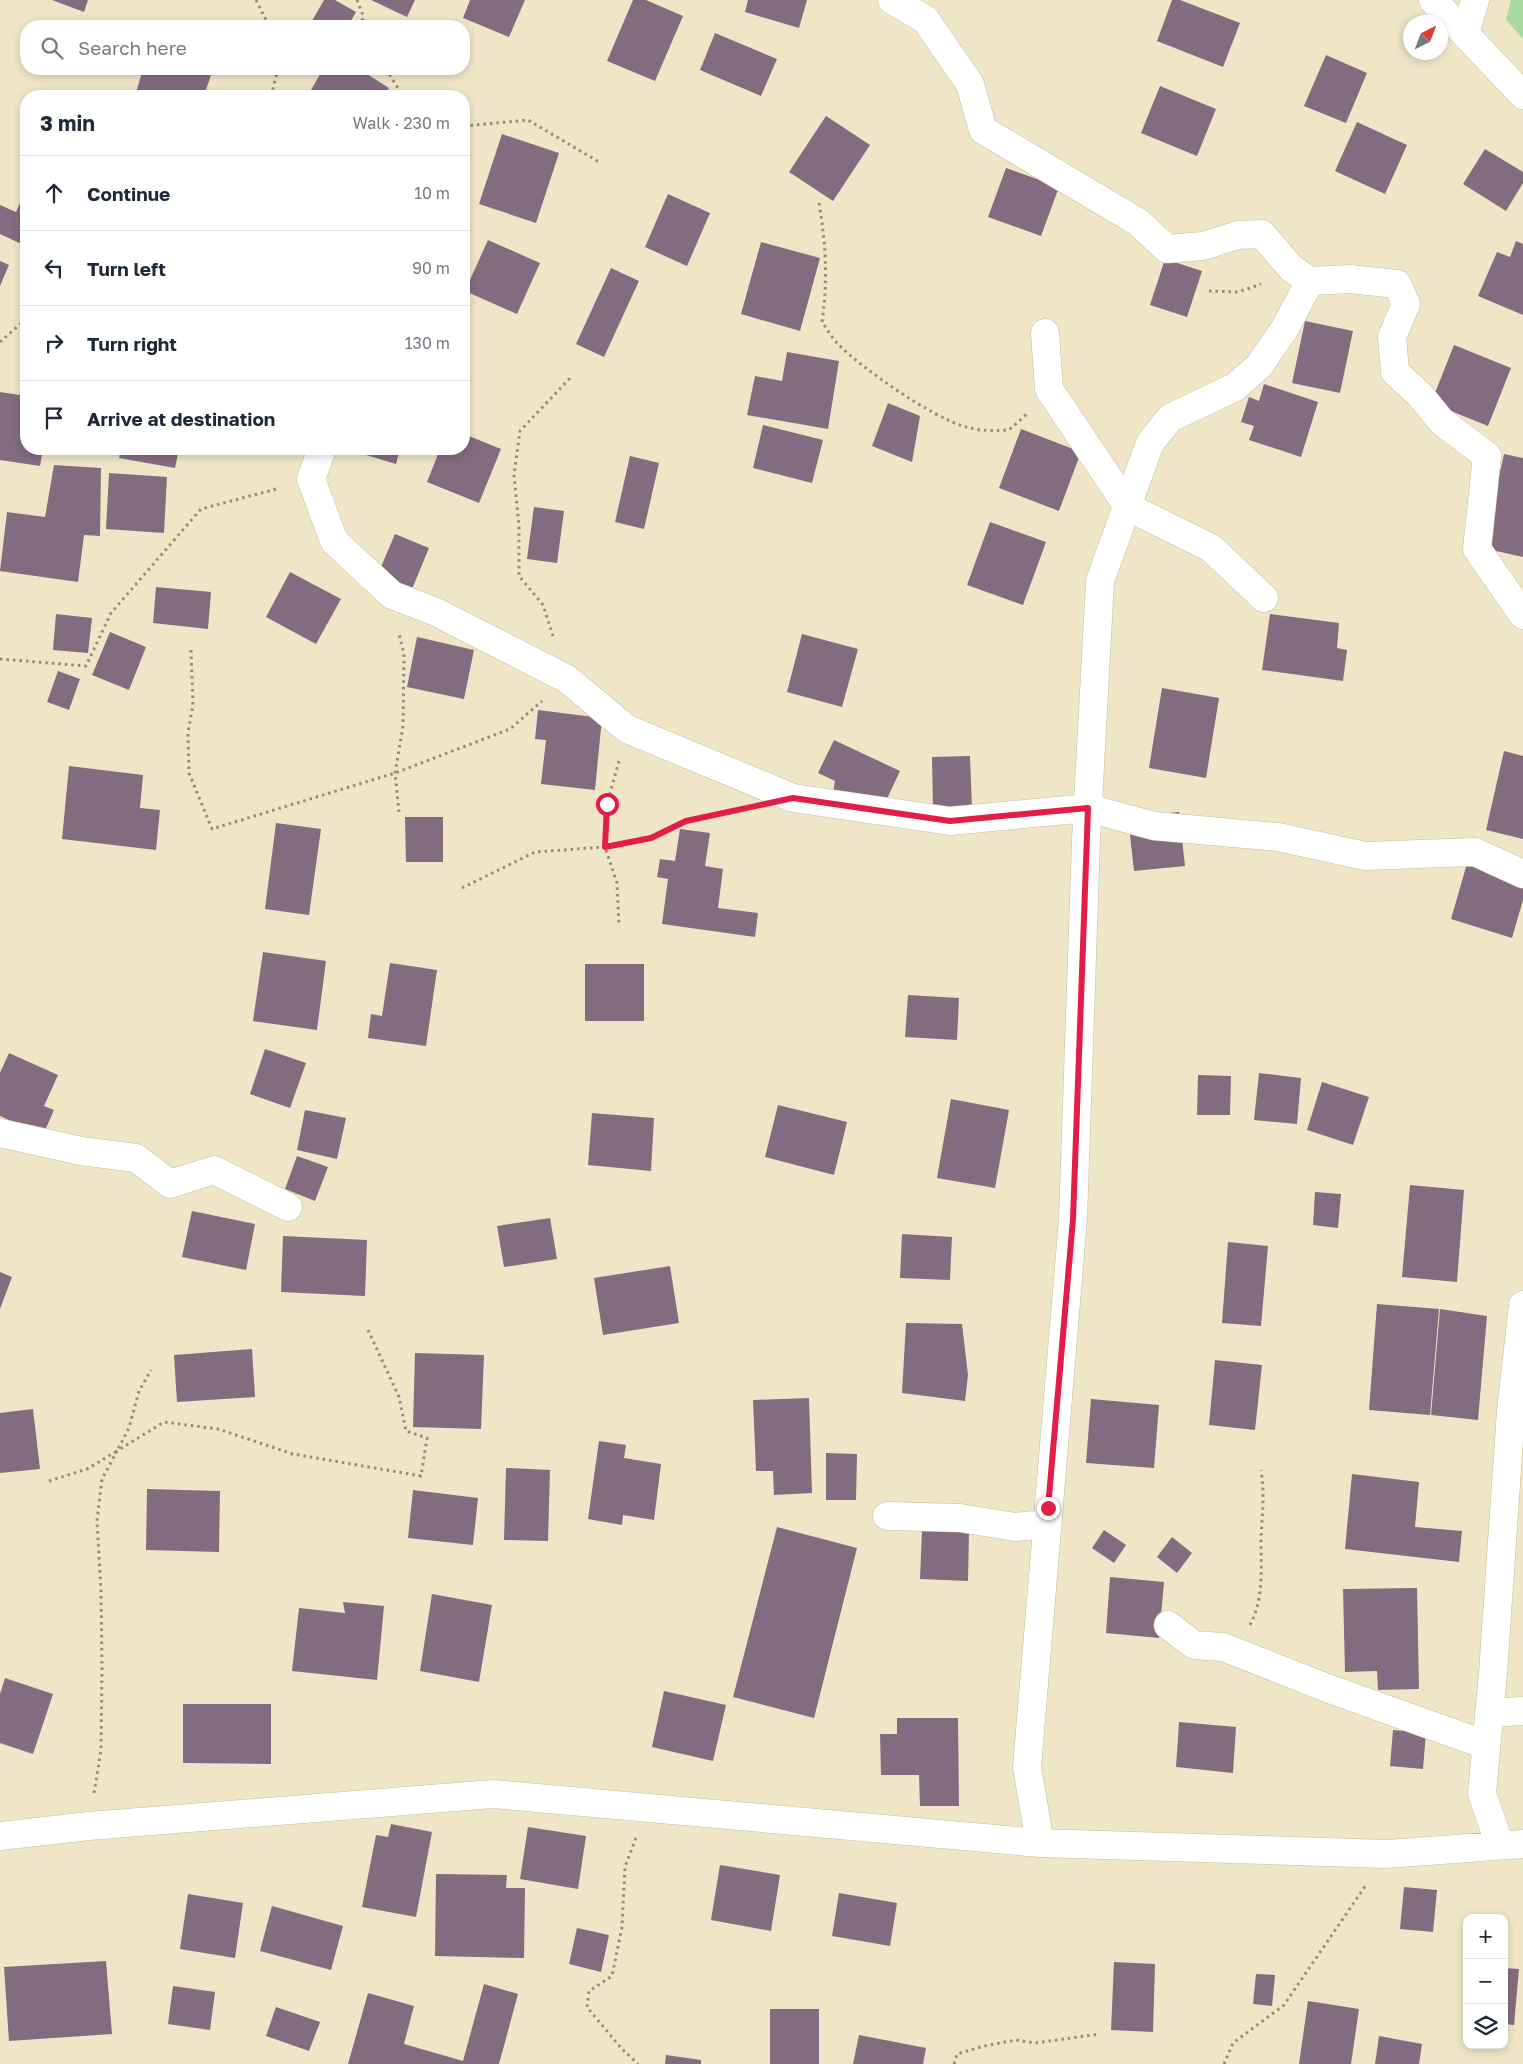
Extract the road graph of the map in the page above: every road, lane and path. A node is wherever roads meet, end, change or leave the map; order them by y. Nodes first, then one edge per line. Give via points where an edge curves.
1 (256, 0) edge
2 (357, 0) edge
3 (892, 0) edge
4 (1434, 0) edge
5 (1475, 0) edge
6 (266, 20) edge
7 (362, 20) edge
8 (1465, 34) junction
9 (276, 75) edge
10 (390, 75) edge
11 (273, 90) edge
12 (399, 90) edge
13 (1523, 95) edge
14 (470, 125) edge
15 (599, 162) dead end
16 (819, 203) dead end
17 (1300, 275) junction
18 (1209, 291) dead end
19 (20, 324) edge
20 (1045, 332) dead end
21 (0, 342) edge
22 (572, 376) dead end
23 (1050, 389) junction
24 (320, 455) edge
25 (311, 479) junction
26 (1128, 507) junction
27 (392, 595) junction
28 (1264, 598) dead end
29 (1523, 616) edge
30 (191, 650) dead end
31 (0, 659) edge
32 (567, 679) junction
33 (627, 729) junction
34 (395, 773) junction
35 (745, 808) dead end
36 (1088, 808) junction
37 (399, 812) dead end
38 (605, 847) junction
39 (1523, 874) edge
40 (462, 888) dead end
41 (619, 926) dead end
42 (0, 1133) edge
43 (288, 1207) dead end
44 (1523, 1305) edge
45 (368, 1330) dead end
46 (151, 1370) dead end
47 (117, 1451) junction
48 (1261, 1470) dead end
49 (49, 1481) dead end
50 (887, 1516) dead end
51 (1047, 1524) junction
52 (1168, 1625) dead end
53 (1238, 1653) junction
54 (1523, 1711) edge
55 (1489, 1713) junction
56 (1486, 1745) junction
57 (643, 1808) junction
58 (90, 1826) junction
59 (0, 1836) edge
60 (1040, 1843) junction
61 (1512, 1845) edge
62 (1388, 1854) junction
63 (1100, 2034) dead end
64 (638, 2064) edge
65 (954, 2064) edge
66 (1224, 2064) edge

1 - 6 path
2 - 7 path
3 - 17 street via 924,19 970,84 983,130 1138,222 1167,249 1203,246 1238,235 1262,234
4 - 8 street
5 - 8 street
8 - 13 street
9 - 11 path
10 - 12 path
14 - 15 path via 528,120
16 - 23 path via 826,242 827,282 822,322 838,343 867,368 931,410 962,426 988,431 1009,430
17 - 18 path via 1238,292
17 - 26 street via 1285,328 1259,366 1235,387 1170,418 1150,443
17 - 29 street via 1397,284 1406,304 1392,337 1395,372 1442,420 1487,456 1477,549
19 - 21 path
20 - 23 street
22 - 32 path via 520,431 514,475 519,576 543,605
23 - 26 street
24 - 25 street
25 - 27 street via 334,540
25 - 31 path via 201,509 111,613 86,666
26 - 28 street via 1211,548
26 - 36 street via 1100,581
27 - 32 street via 436,612
27 - 34 path via 404,655 402,726
30 - 34 path via 193,705 188,732 188,773 212,829
32 - 33 street
32 - 34 path via 510,729
33 - 36 street via 793,798 950,821
33 - 38 path via 607,804
34 - 37 path
35 - 38 path via 686,821 651,838
36 - 39 street via 1154,826 1278,838 1365,856 1474,852
36 - 51 street via 1073,1219
38 - 40 path via 535,852
38 - 41 path via 617,882
42 - 43 street via 81,1151 136,1158 170,1184 214,1170
44 - 55 street via 1510,1411
45 - 47 path via 398,1397 406,1431 426,1438 421,1476 293,1454 218,1429 164,1422
46 - 47 path via 139,1391 129,1428
47 - 49 path via 87,1469
47 - 58 path via 102,1479 97,1521 101,1592 101,1750
48 - 53 path via 1265,1495 1260,1596
50 - 51 street via 960,1518 1015,1527
51 - 60 street via 1027,1766
52 - 53 street via 1194,1645 1223,1647
53 - 56 street
54 - 55 street
55 - 56 street
56 - 61 street via 1482,1794
57 - 58 street via 493,1794
57 - 60 street
57 - 64 path via 626,1867 622,1927 612,1976 589,1991 586,2007
58 - 59 street
60 - 62 street
61 - 62 street
62 - 66 path via 1284,2005 1233,2043
63 - 65 path via 1035,2043 1016,2040 984,2046 957,2054

